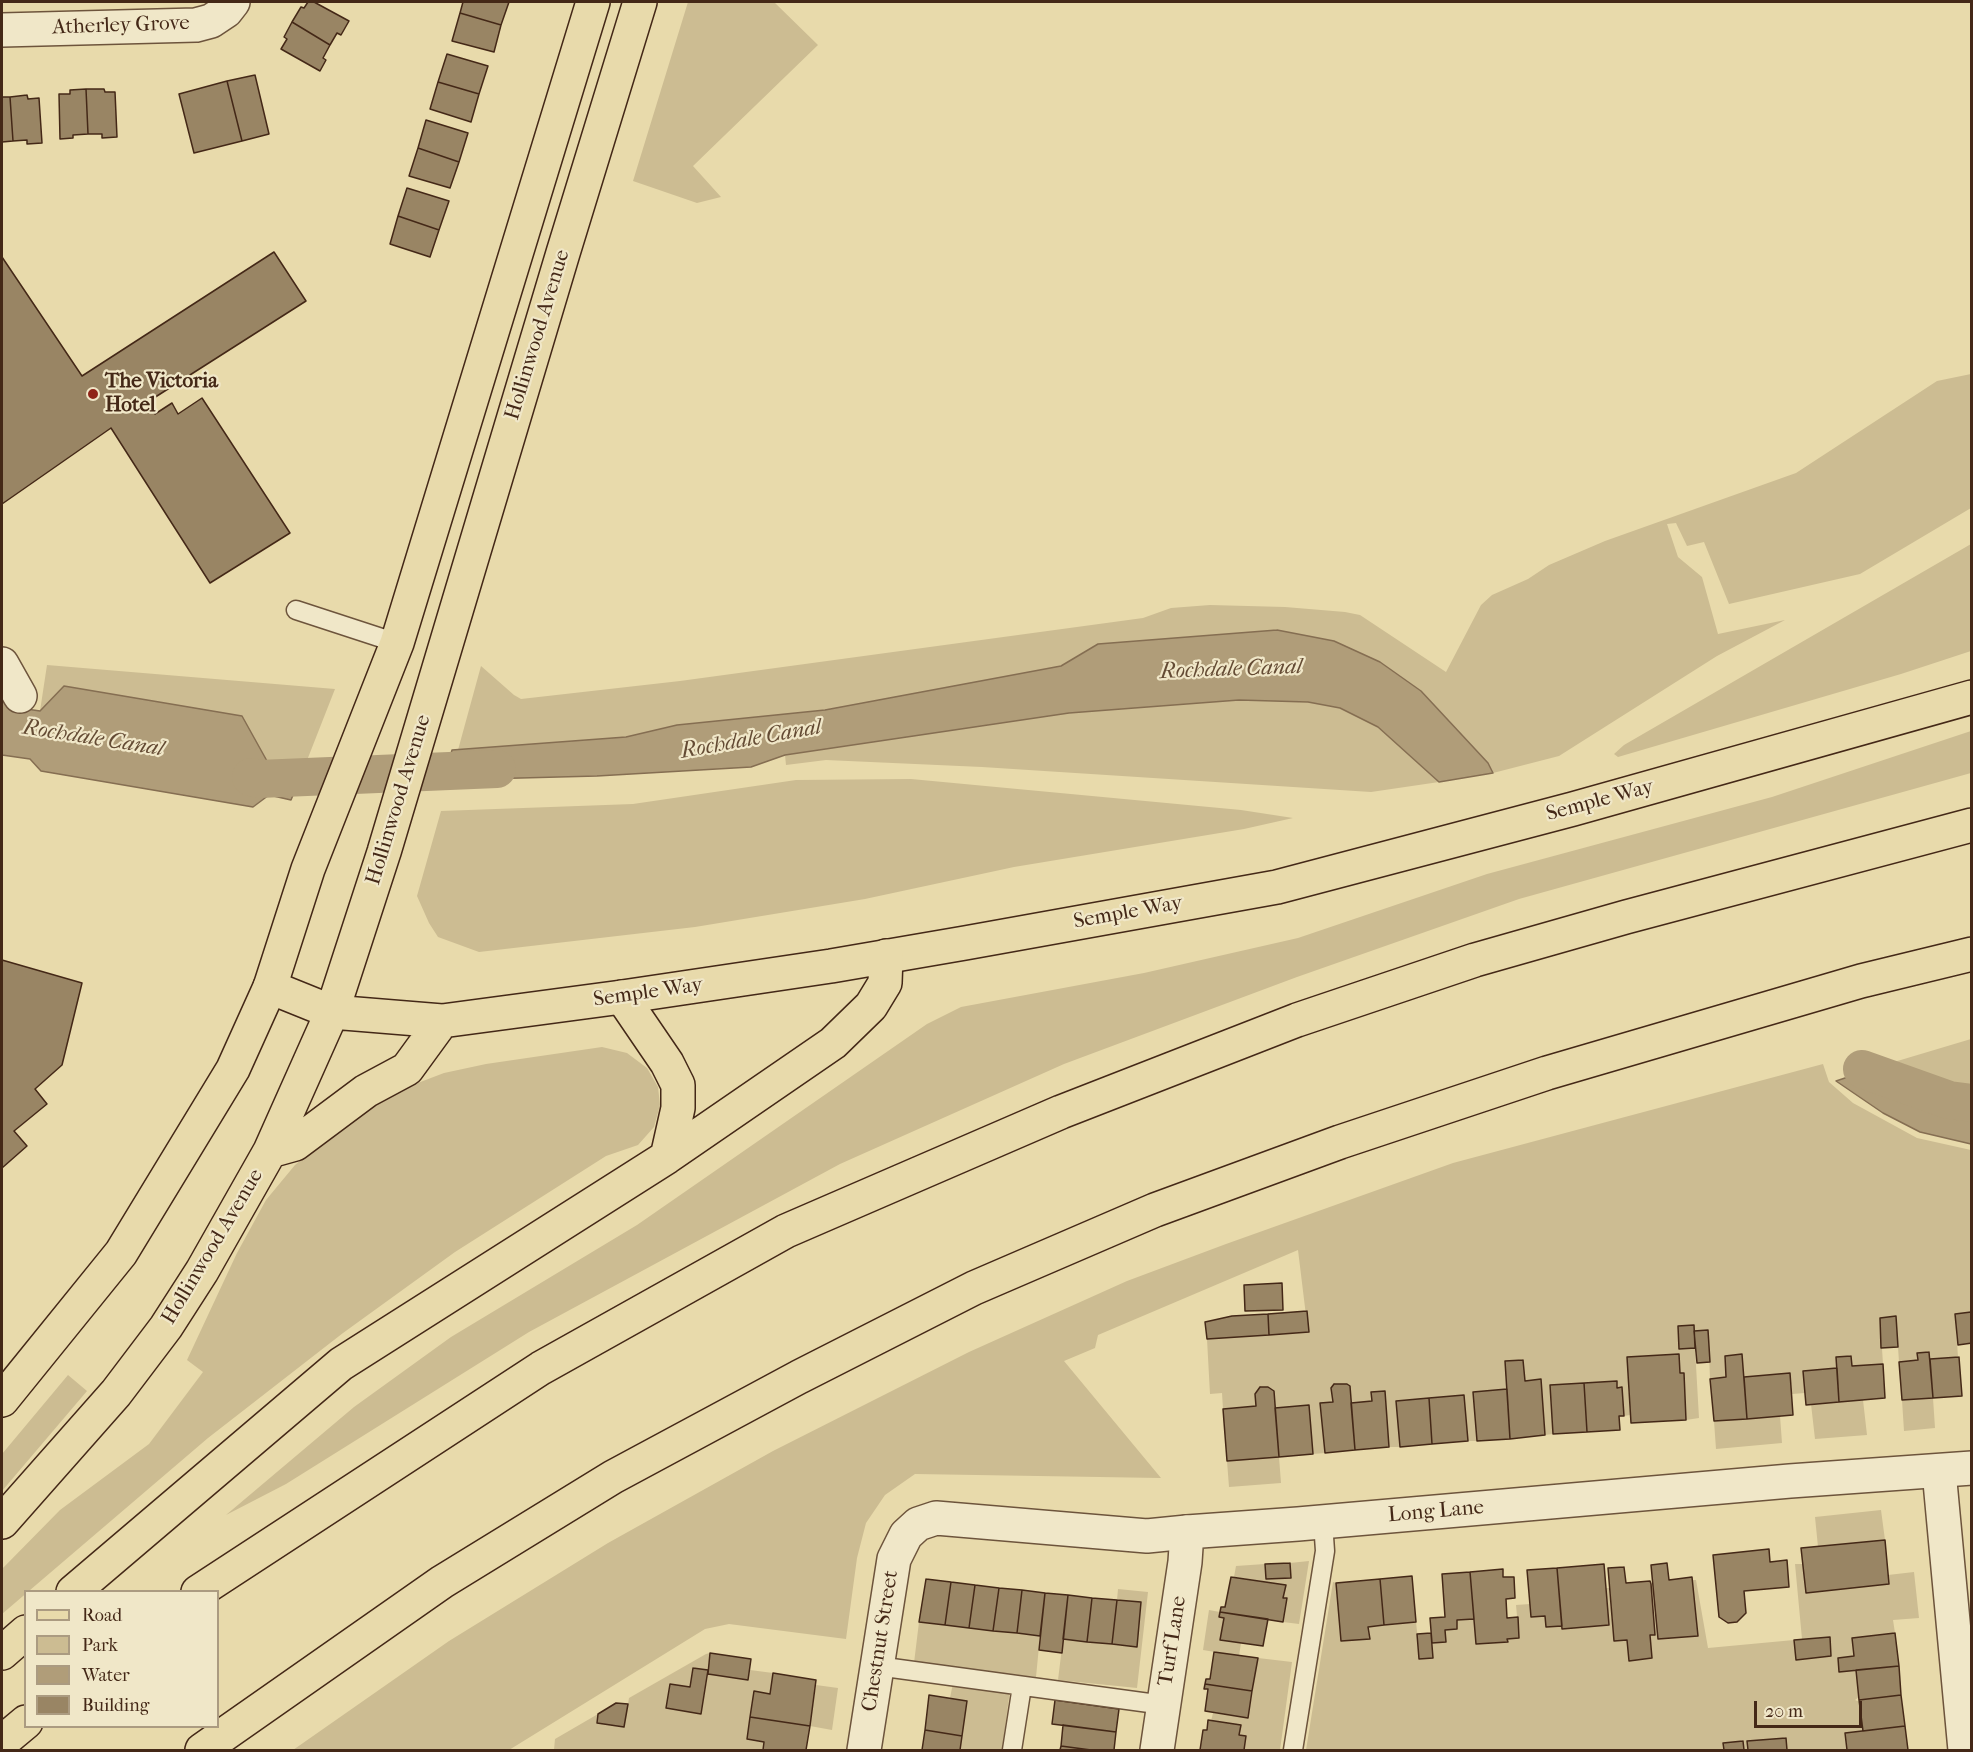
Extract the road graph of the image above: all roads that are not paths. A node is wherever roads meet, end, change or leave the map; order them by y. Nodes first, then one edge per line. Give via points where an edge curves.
1 (233, 2) edge
2 (593, 2) edge
3 (640, 2) edge
4 (2, 30) edge
5 (296, 610) dead end
6 (397, 643) junction
7 (2, 664) edge
8 (20, 696) dead end
9 (1971, 697) edge
10 (1971, 825) edge
11 (1971, 954) edge
12 (886, 956) junction
13 (270, 987) junction
14 (622, 997) junction
15 (332, 1012) junction
16 (442, 1021) junction
17 (270, 1150) junction
18 (667, 1157) junction
19 (2, 1400) edge
20 (1971, 1468) edge
21 (1939, 1471) junction
22 (2, 1522) edge
23 (1323, 1522) junction
24 (1187, 1532) junction
25 (906, 1535) joint
26 (76, 1590) edge
27 (201, 1590) edge
28 (24, 1634) edge
29 (2, 1653) edge
30 (877, 1666) junction
31 (1022, 1686) junction
32 (1164, 1705) junction
33 (24, 1724) edge
34 (2, 1742) edge
35 (202, 1750) edge
36 (864, 1750) edge
37 (1012, 1750) edge
38 (1157, 1750) edge
39 (1293, 1750) edge
40 (1965, 1750) edge

1 - 4 street, Atherley Grove via 211,21 196,25
2 - 6 main road
3 - 15 main road, Hollinwood Avenue via 384,852
5 - 6 lane
6 - 13 main road via 308,869
7 - 8 street
9 - 12 main road, Semple Way via 1277,887
10 - 27 main road via 1475,960 1298,1020 1028,1126 786,1231 541,1368
11 - 35 main road via 1861,981 1559,1069 1340,1142 1155,1210 974,1288 614,1477 442,1582
12 - 14 main road, Semple Way
12 - 18 main road via 885,983 876,998 833,1043
13 - 15 main road, Semple Way
13 - 19 main road via 233,1069 121,1253
14 - 16 main road, Semple Way
14 - 18 main road via 678,1085 678,1108
15 - 16 main road, Semple Way
15 - 17 main road, Hollinwood Avenue
16 - 17 main road via 407,1069 366,1091 295,1144
17 - 22 main road, Hollinwood Avenue via 166,1327 116,1393
18 - 26 main road via 341,1364
20 - 21 street, Long Lane
21 - 23 street, Long Lane
21 - 40 street
23 - 24 street, Long Lane
23 - 39 lane via 1325,1551
24 - 25 street, Long Lane via 1148,1536 936,1518 918,1524
24 - 32 street, Turf Lane
25 - 30 street, Chestnut Street via 894,1559
28 - 29 main road
30 - 31 lane
30 - 36 street, Chestnut Street
31 - 32 lane
31 - 37 lane
32 - 38 street, Turf Lane
33 - 34 main road

